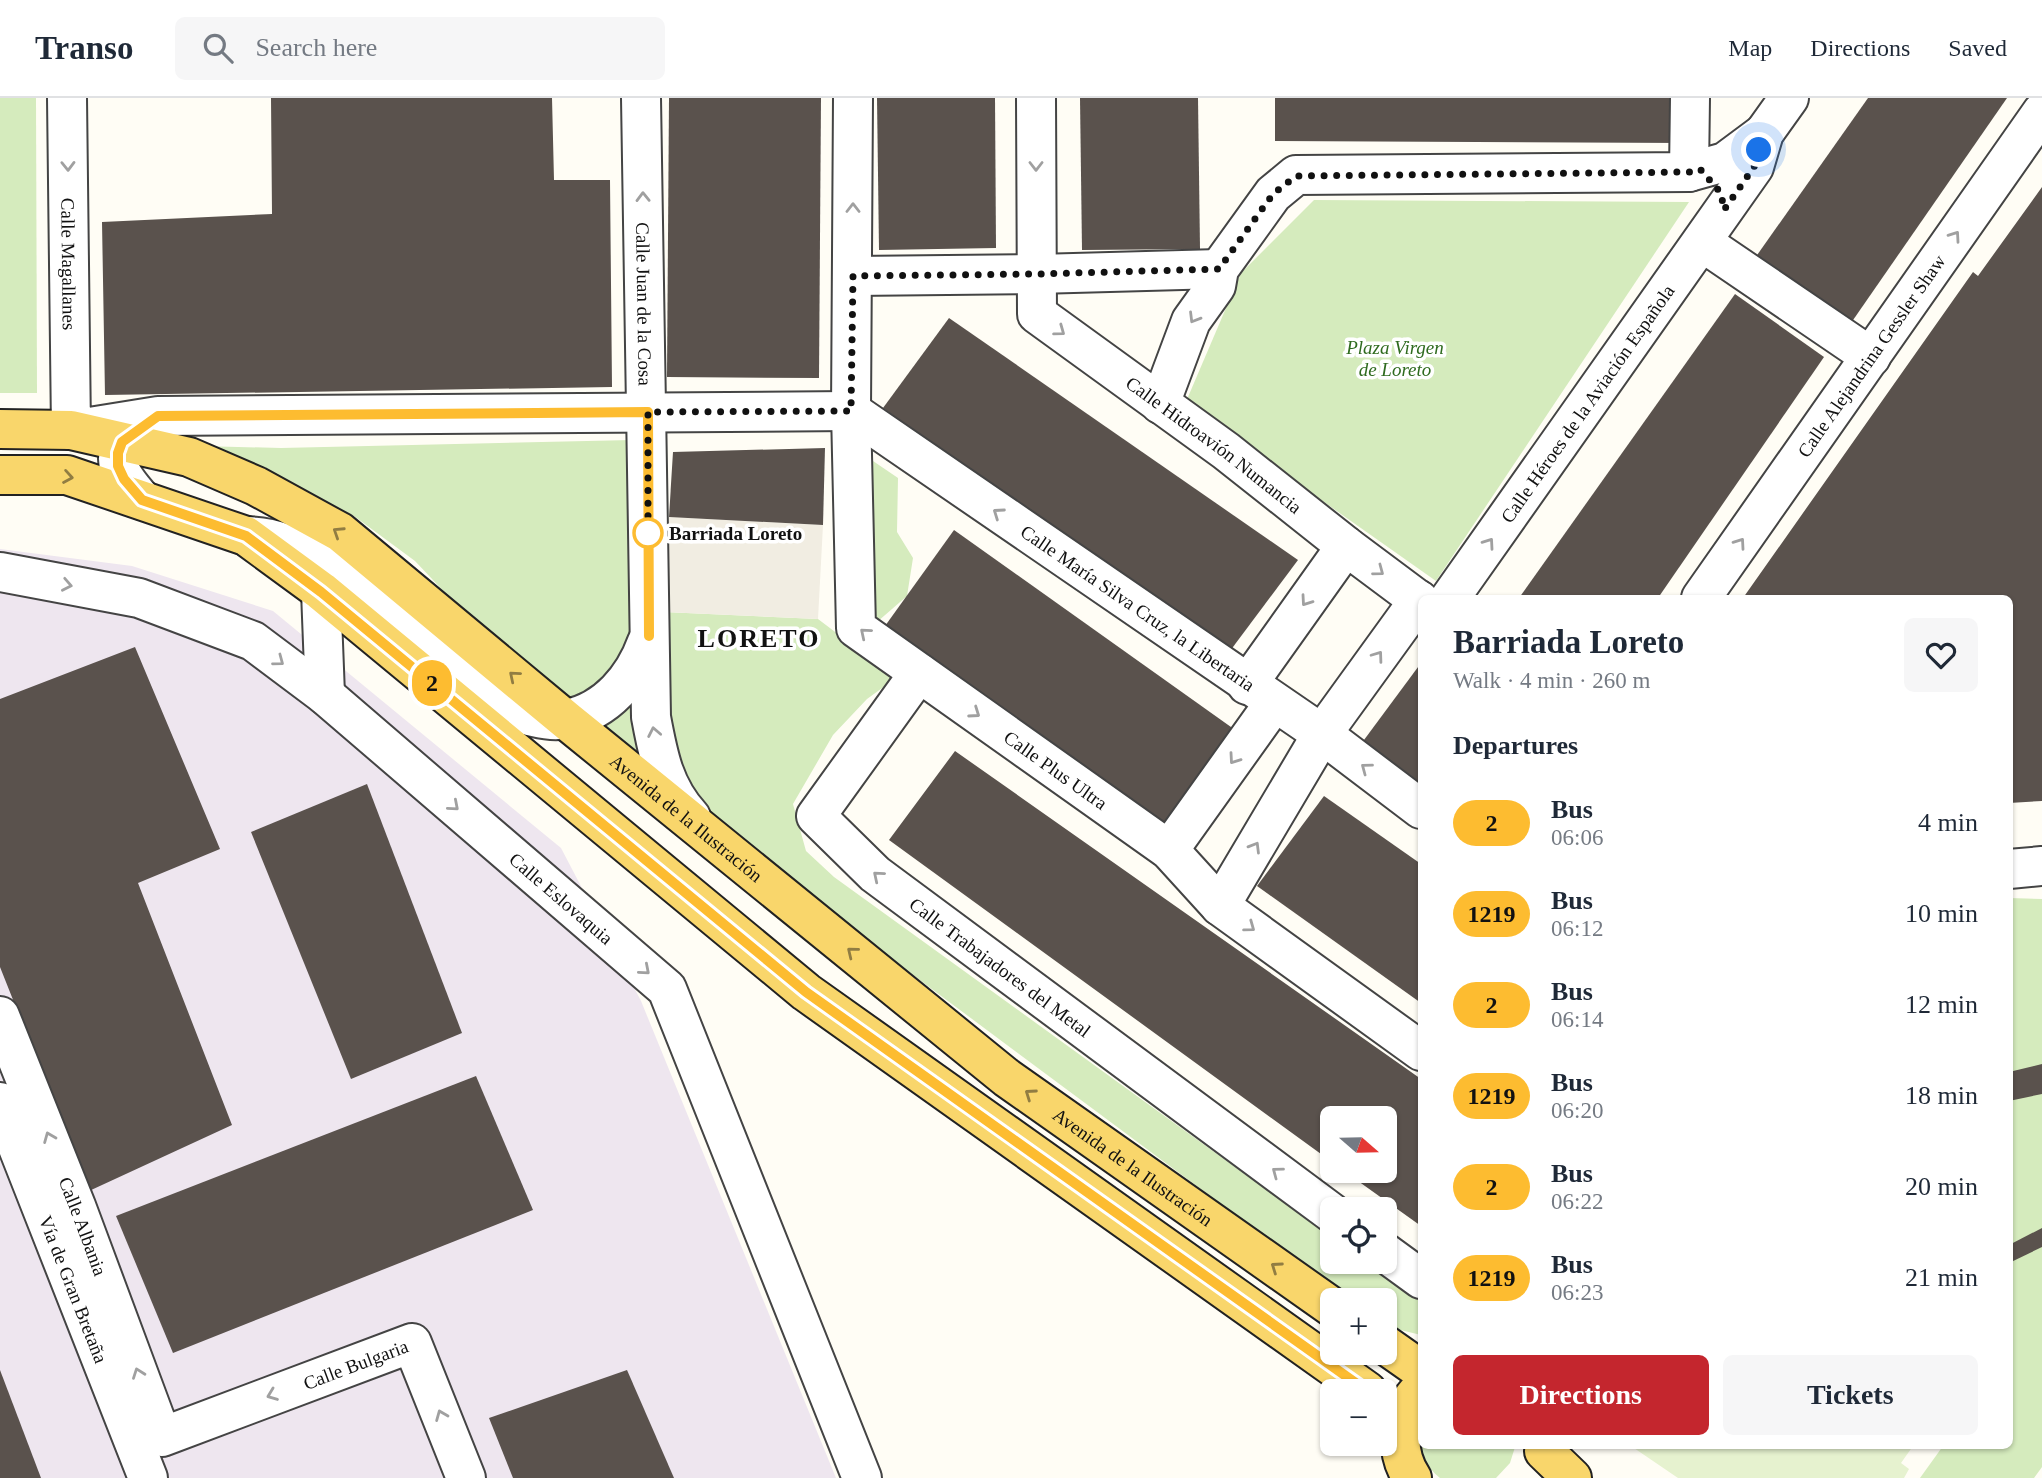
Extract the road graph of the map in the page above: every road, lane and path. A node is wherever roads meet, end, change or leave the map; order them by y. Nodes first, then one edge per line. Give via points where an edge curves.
1 (67, 98) edge
2 (641, 98) edge
3 (853, 98) edge
4 (1036, 98) edge
5 (1690, 98) edge
6 (1789, 98) edge
7 (2042, 112) edge
8 (1764, 133) junction
9 (1694, 171) junction
10 (1724, 210) junction
11 (1702, 242) junction
12 (1219, 269) junction
13 (1037, 274) junction
14 (853, 276) junction
15 (1871, 357) junction
16 (1160, 404) junction
17 (851, 411) junction
18 (648, 412) junction
19 (158, 416) junction
20 (0, 429) edge
21 (71, 430) junction
22 (122, 442) junction
23 (0, 475) edge
24 (142, 500) junction
25 (246, 536) junction
26 (1346, 546) junction
27 (0, 572) edge
28 (321, 592) junction
29 (1422, 595) edge
30 (1434, 595) edge
31 (1703, 595) edge
32 (1418, 615) edge
33 (649, 636) junction
34 (919, 673) junction
35 (1261, 694) junction
36 (325, 695) junction
37 (566, 720) junction
38 (1322, 734) junction
39 (1418, 807) edge
40 (706, 834) junction
41 (1169, 850) junction
42 (2042, 866) edge
43 (2013, 869) edge
44 (1220, 906) junction
45 (0, 1016) edge
46 (1418, 1049) edge
47 (0, 1101) edge
48 (1320, 1204) edge
49 (1397, 1261) edge
50 (1418, 1277) edge
51 (1320, 1299) edge
52 (1397, 1353) edge
53 (1418, 1368) edge
54 (1350, 1379) edge
55 (1403, 1403) edge
56 (162, 1437) joint
57 (1541, 1458) edge
58 (1409, 1477) edge
59 (148, 1478) edge
60 (466, 1478) edge
61 (862, 1478) edge
62 (1572, 1478) edge

1 -> 21 street, Calle Magallanes
18 -> 2 street, Calle Juan de la Cosa
14 -> 3 street
4 -> 13 street
5 - 9 street
6 - 8 street, Calle Héroes de la Aviación Española
15 -> 7 street, Calle Alejandrina Gessler Shaw
8 - 9 street via 1725,162
8 - 10 street, Calle Héroes de la Aviación Española via 1754,167
9 - 10 street via 1721,193
9 - 12 street via 1296,176 1273,194
10 - 11 street, Calle Héroes de la Aviación Española
11 - 15 street
30 -> 11 street, Calle Héroes de la Aviación Española
12 - 13 street
12 -> 16 street via 1216,286 1191,321
13 - 14 street
13 -> 16 street, Calle Hidroavión Numancia via 1037,314
14 - 17 street
31 -> 15 street, Calle Alejandrina Gessler Shaw
16 - 26 street, Calle Hidroavión Numancia
17 - 18 street
34 -> 17 street, Calle Plus Ultra via 856,628
35 -> 17 street, Calle María Silva Cruz, la Libertaria
18 - 19 street
18 - 33 street, Calle Juan de la Cosa
19 - 21 street
19 - 22 street
20 - 21 main road, Avenida de la Ilustración
21 - 22 main road, Avenida de la Ilustración
22 - 24 street via 118,466
37 -> 22 main road, Avenida de la Ilustración via 340,532 256,486 189,457
23 -> 24 main road via 67,475
24 - 25 main road
25 - 28 main road
25 - 37 street via 269,537 321,563 498,705
26 -> 29 street, Calle Hidroavión Numancia
26 -> 35 street
27 -> 36 street, Calle Eslovaquia via 139,598 253,641
28 - 36 street
28 - 54 main road via 806,992
38 -> 32 street, Calle Héroes de la Aviación Española
33 - 37 street, Calle Juan de la Cosa via 628,680 607,700
40 -> 33 street, Calle Juan de la Cosa via 673,794 660,764 651,717
34 -> 41 street, Calle Plus Ultra
48 -> 34 street, Calle Trabajadores del Metal via 875,874 816,816
35 - 38 street, Calle María Silva Cruz, la Libertaria
35 -> 41 street
36 -> 61 street, Calle Eslovaquia via 667,989
37 - 40 main road, Avenida de la Ilustración
39 -> 38 street, Calle María Silva Cruz, la Libertaria
44 -> 38 street, Calle Héroes de la Aviación Española
51 -> 40 main road, Avenida de la Ilustración via 1007,1079
41 - 44 street, Calle Plus Ultra
42 - 43 street
44 -> 46 street, Calle Plus Ultra
56 -> 45 street, Calle Albania
47 - 59 street, Vía de Gran Bretaña
49 - 50 street
52 - 53 main road
55 - 58 main road via 1400,1437
60 -> 56 street, Calle Bulgaria via 412,1343
57 - 62 main road

